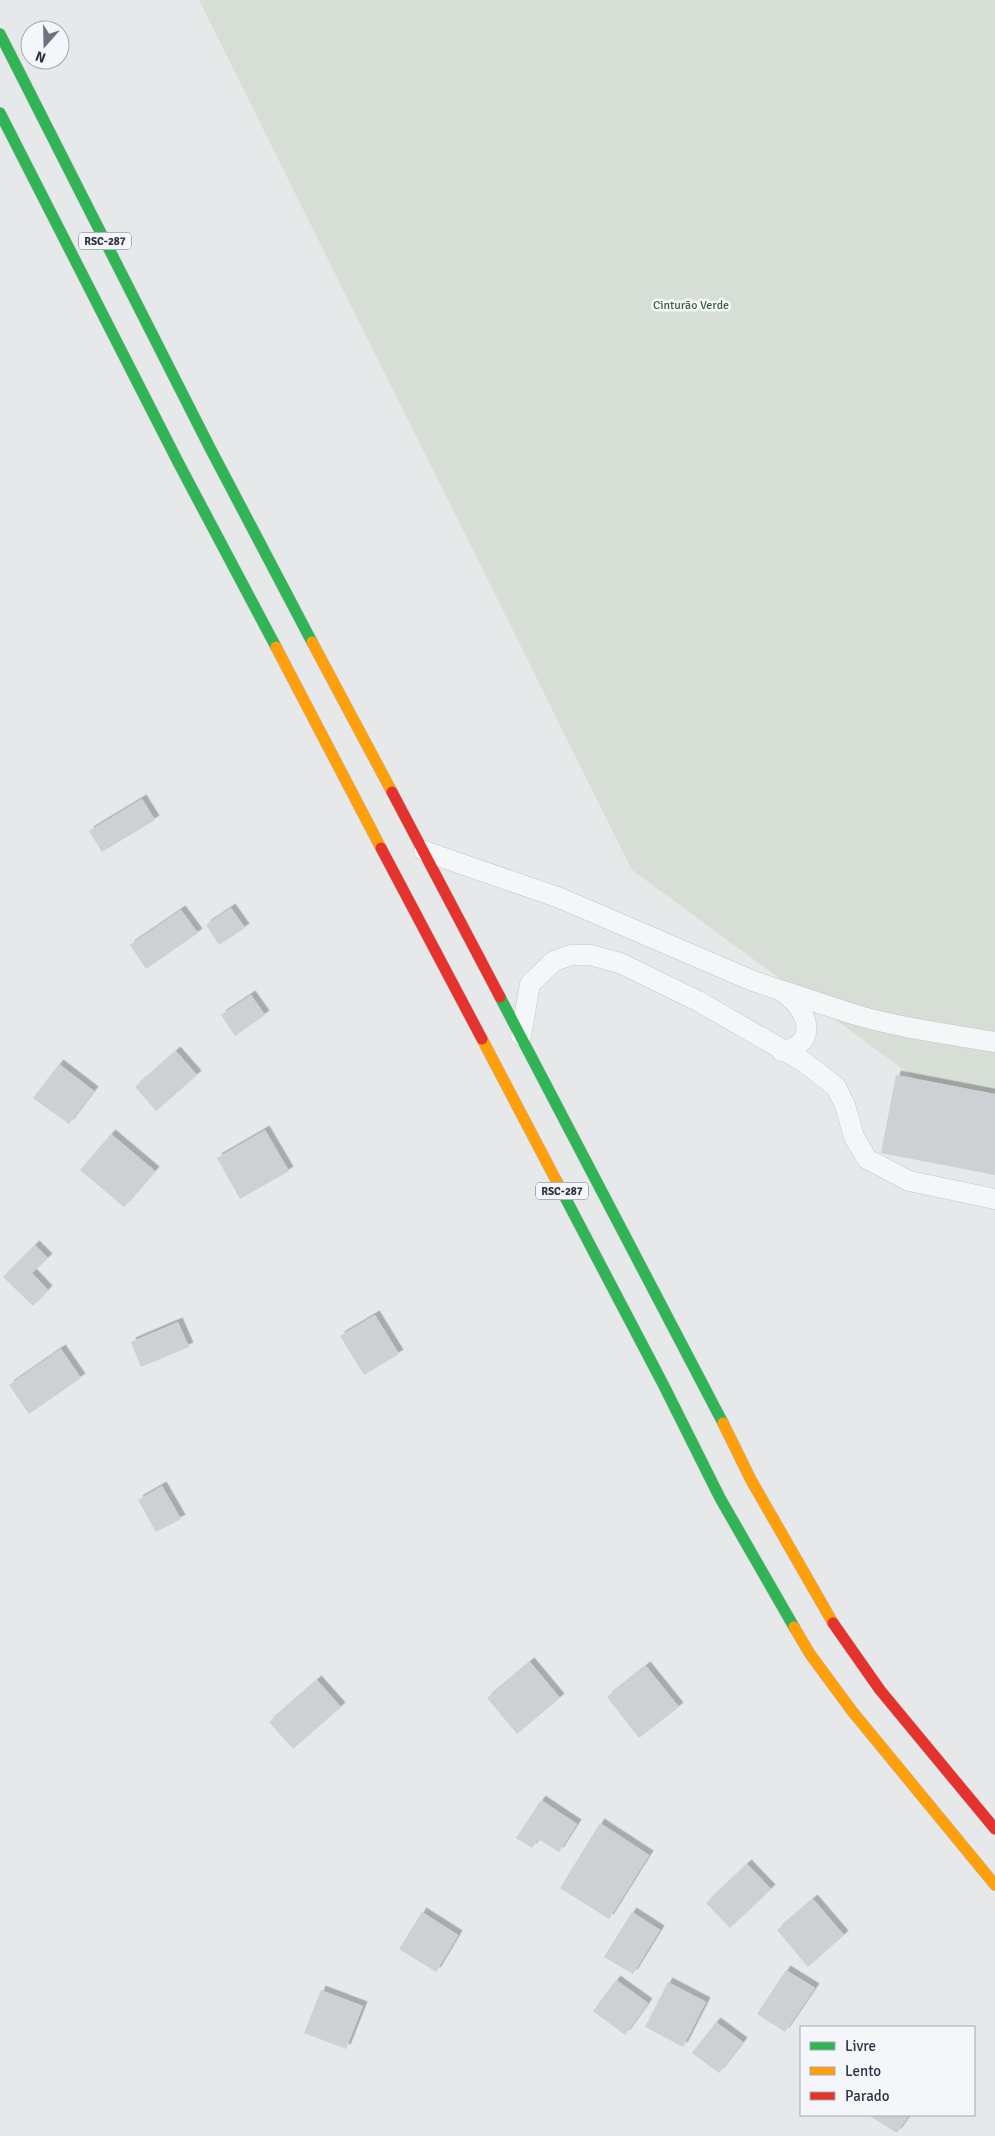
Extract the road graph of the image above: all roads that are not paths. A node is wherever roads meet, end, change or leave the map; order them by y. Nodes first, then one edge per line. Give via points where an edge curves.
1 (0, 34) edge
2 (0, 113) edge
3 (424, 852) junction
4 (782, 990) junction
5 (522, 1036) junction
6 (995, 1042) edge
7 (781, 1051) junction
8 (995, 1199) edge
9 (995, 1829) edge
10 (995, 1886) edge

1 - 3 highway, RSC-287 via 210,448
2 - 10 highway, RSC-287 via 179,464 720,1498 810,1654 852,1711
3 - 4 lane via 560,898 753,981
3 - 5 highway, RSC-287
4 - 6 lane via 856,1015
4 - 7 lane via 800,1007 807,1031 803,1042 794,1049
5 - 7 lane via 530,984 554,961 571,955 590,955 620,963 698,1001
5 - 9 highway, RSC-287 via 751,1480 840,1635 880,1690
7 - 8 lane via 804,1062 836,1087 854,1137 867,1159 909,1181

